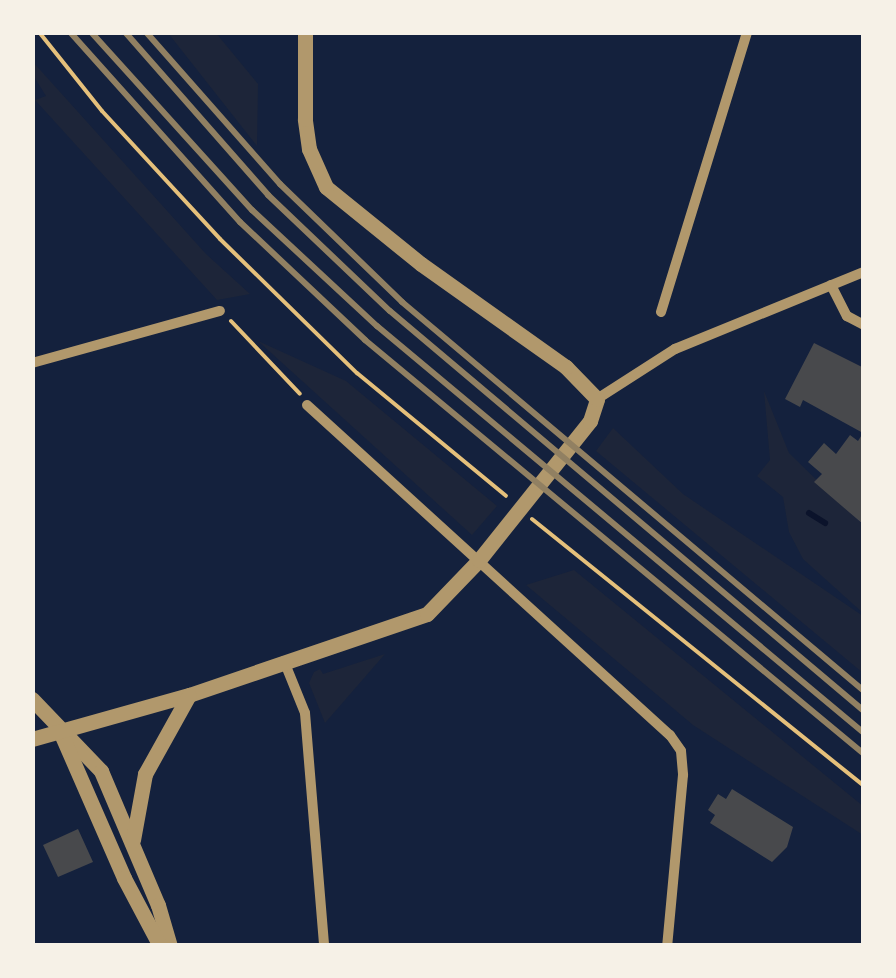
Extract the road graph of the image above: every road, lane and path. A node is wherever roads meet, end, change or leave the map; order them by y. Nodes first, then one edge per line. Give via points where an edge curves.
1 (38, 32) edge
2 (305, 32) edge
3 (747, 32) edge
4 (864, 272) edge
5 (831, 285) junction
6 (220, 311) joint
7 (661, 312) dead end
8 (864, 325) edge
9 (32, 364) edge
10 (597, 399) junction
11 (307, 405) joint
12 (509, 500) dead end
13 (519, 515) junction
14 (479, 560) junction
15 (284, 661) junction
16 (188, 695) junction
17 (32, 699) edge
18 (60, 732) junction
19 (32, 739) edge
20 (864, 786) edge
21 (133, 844) junction
22 (160, 946) edge
23 (170, 946) edge
24 (324, 946) edge
25 (668, 946) edge

1 - 12 path via 208,226 357,373
2 - 10 street via 309,149 326,187 566,366
3 - 7 street
4 - 5 street
5 - 8 street via 847,316
5 - 10 street via 676,349
6 - 9 street
6 - 11 path
10 - 13 street via 582,436
11 - 14 street
13 - 14 street
13 - 20 path
14 - 15 street via 428,614
14 - 25 street via 680,751
15 - 16 street
15 - 24 street via 305,713
16 - 18 street
16 - 21 street via 145,774
17 - 18 street
18 - 19 street
18 - 21 street via 101,771
18 - 22 street
21 - 23 street

